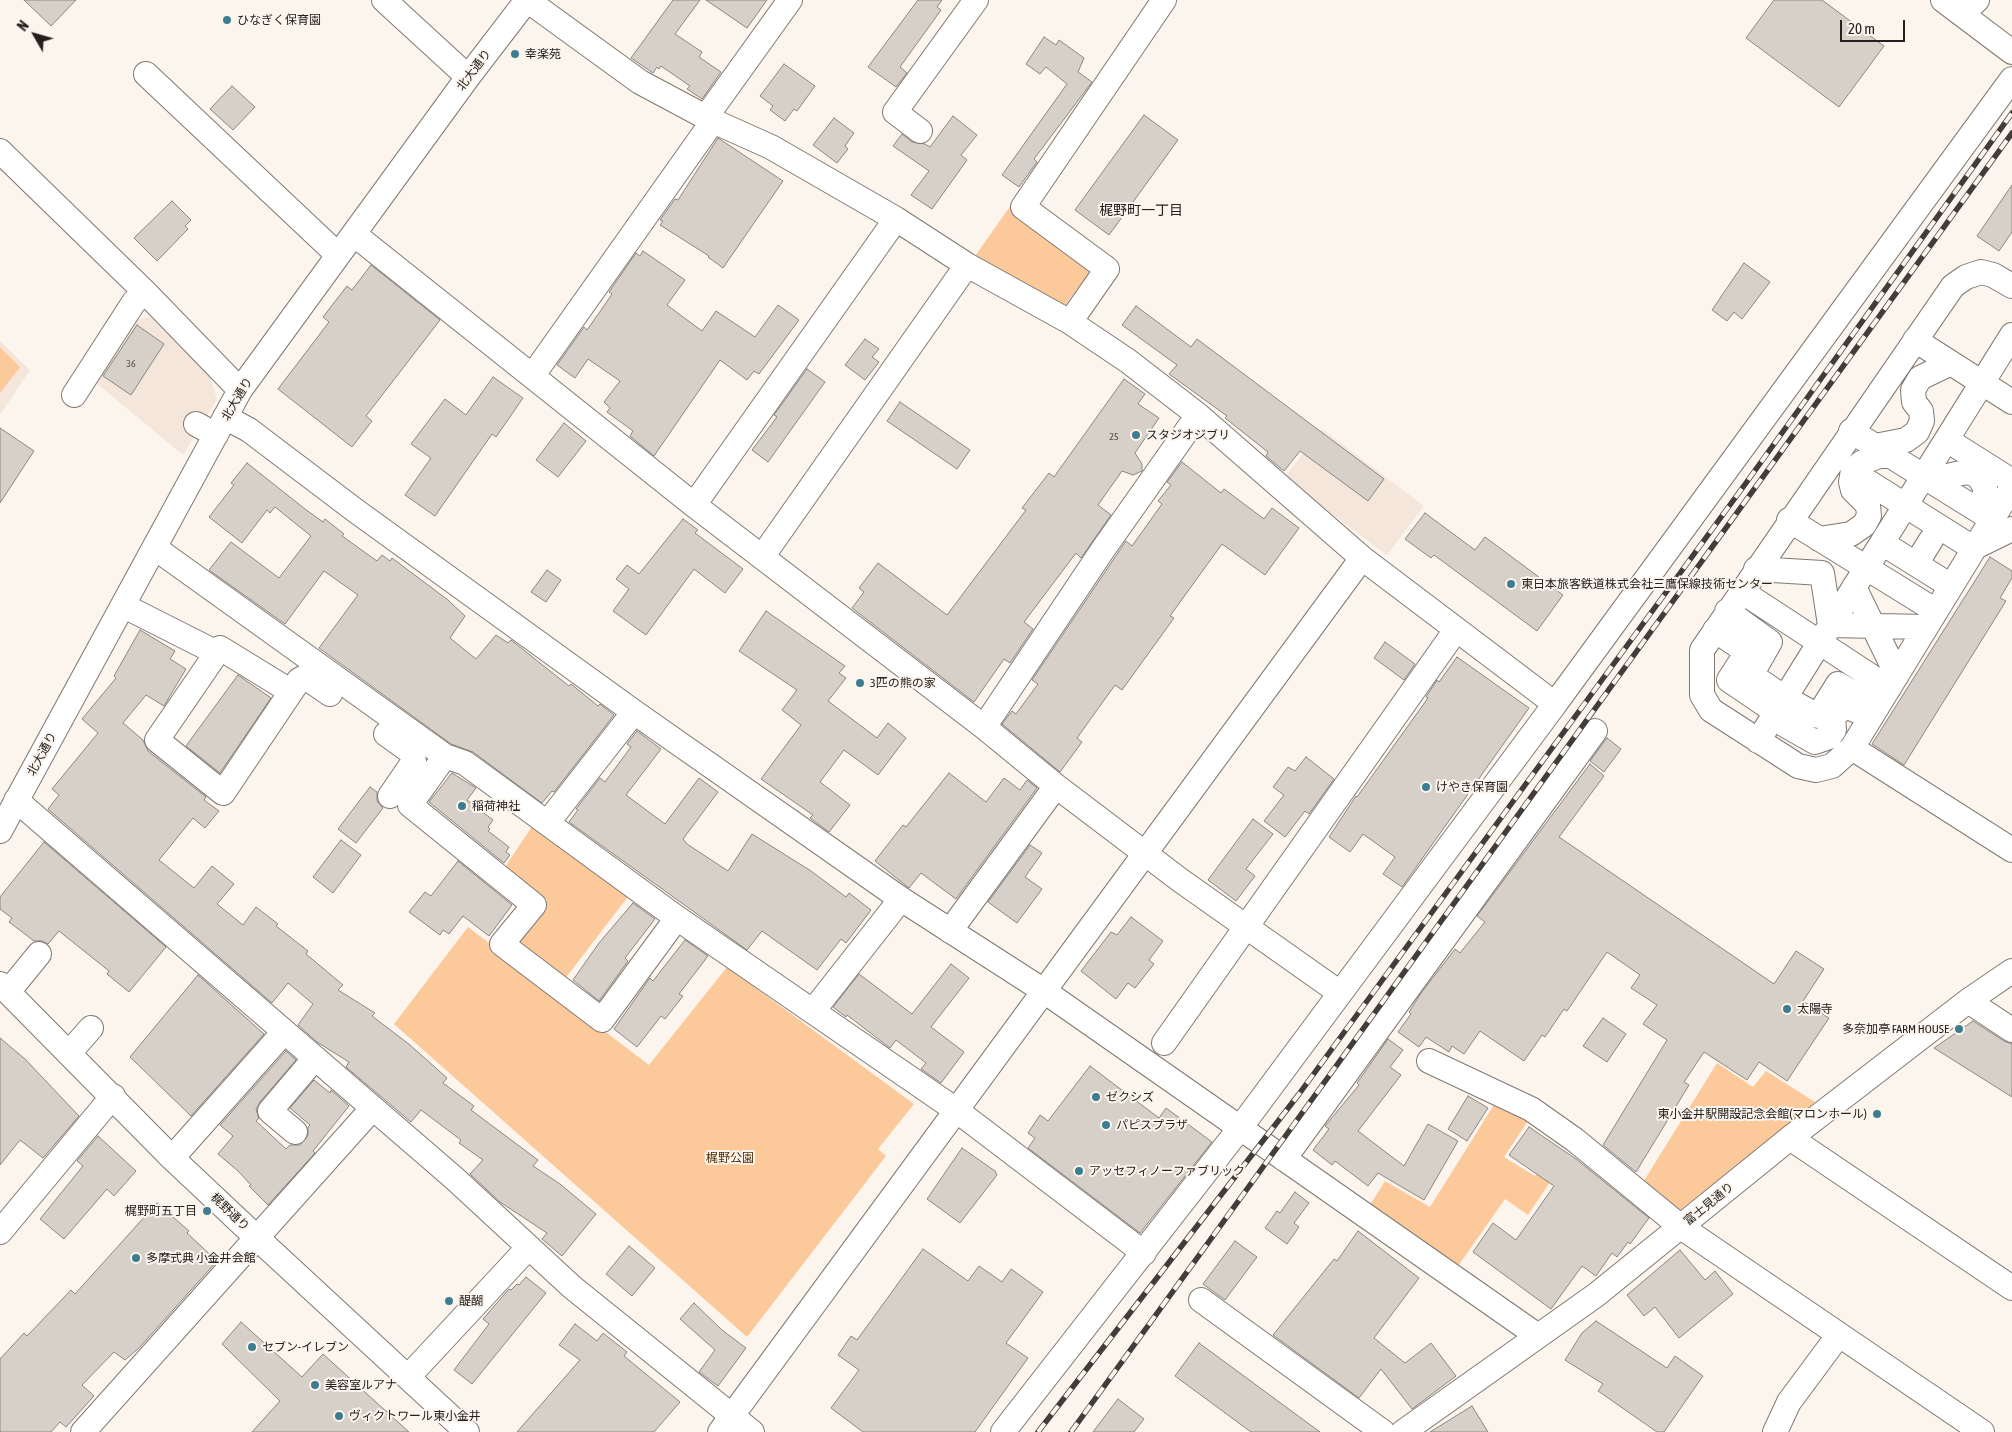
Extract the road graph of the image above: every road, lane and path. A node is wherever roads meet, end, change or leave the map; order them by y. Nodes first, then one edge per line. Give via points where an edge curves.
1 (384, 0) edge
2 (527, 0) edge
3 (790, 0) edge
4 (976, 0) edge
5 (1164, 0) edge
6 (1943, 0) edge
7 (1970, 7) edge
8 (2012, 52) edge
9 (146, 74) dead end
10 (468, 77) junction
11 (2012, 79) edge
12 (710, 119) junction
13 (920, 131) dead end
14 (0, 151) edge
15 (896, 219) junction
16 (355, 234) junction
17 (338, 255) junction
18 (967, 265) junction
19 (2012, 286) edge
20 (145, 292) junction
21 (1070, 322) junction
22 (2012, 335) edge
23 (1914, 340) junction
24 (1951, 363) junction
25 (533, 375) junction
26 (1982, 383) junction
27 (240, 390) junction
28 (74, 395) dead end
29 (2012, 402) edge
30 (1198, 415) junction
31 (212, 425) junction
32 (1851, 431) junction
33 (1947, 440) junction
34 (1881, 470) junction
35 (1927, 478) junction
36 (2012, 481) edge
37 (2012, 487) edge
38 (694, 505) junction
39 (1901, 512) junction
40 (1789, 520) junction
41 (1996, 521) edge
42 (1931, 540) junction
43 (1882, 543) junction
44 (1828, 545) junction
45 (155, 548) junction
46 (1970, 555) junction
47 (762, 557) junction
48 (1362, 558) junction
49 (1916, 564) junction
50 (1756, 569) junction
51 (1822, 573) junction
52 (1860, 577) junction
53 (1951, 586) junction
54 (1741, 591) junction
55 (124, 606) junction
56 (1931, 619) junction
57 (1721, 621) junction
58 (1875, 627) junction
59 (1456, 630) junction
60 (1825, 633) junction
61 (217, 653) junction
62 (290, 691) junction
63 (1883, 697) junction
64 (1555, 704) junction
65 (1778, 709) junction
66 (634, 712) junction
67 (984, 727) junction
68 (1595, 731) dead end
69 (1758, 742) junction
70 (1852, 748) junction
71 (445, 756) junction
72 (1056, 786) junction
73 (390, 796) dead end
74 (16, 800) junction
75 (548, 822) junction
76 (0, 831) edge
77 (2012, 850) edge
78 (1146, 854) junction
79 (901, 898) junction
80 (677, 918) junction
81 (1246, 927) junction
82 (950, 931) junction
83 (39, 954) dead end
84 (2012, 971) edge
85 (4, 988) edge
86 (1044, 991) junction
87 (1340, 994) junction
88 (1968, 1001) junction
89 (813, 1011) junction
90 (91, 1028) dead end
91 (2012, 1030) edge
92 (284, 1032) junction
93 (1164, 1043) dead end
94 (69, 1054) junction
95 (314, 1058) junction
96 (1429, 1061) dead end
97 (113, 1096) junction
98 (372, 1109) junction
99 (956, 1110) junction
100 (1240, 1128) junction
101 (295, 1132) dead end
102 (1790, 1138) junction
103 (172, 1158) junction
104 (1284, 1159) junction
105 (1681, 1227) junction
106 (0, 1232) edge
107 (256, 1238) junction
108 (528, 1248) junction
109 (1144, 1253) junction
110 (2012, 1288) edge
111 (1201, 1300) dead end
112 (1538, 1336) junction
113 (1838, 1336) junction
114 (408, 1377) junction
115 (725, 1424) edge
116 (90, 1430) edge
117 (1400, 1431) edge
118 (467, 1432) edge
119 (752, 1432) edge
120 (1003, 1432) edge
121 (1775, 1432) edge
122 (1982, 1432) edge

1 - 10 street
2 - 10 street, 北大通り
2 - 12 street via 628,74
3 - 12 street
4 - 13 street via 896,112
5 - 21 street via 1023,207 1107,269
6 - 7 street
7 - 8 street
9 - 17 street
10 - 16 street, 北大通り
11 - 64 street
12 - 15 street via 771,147
12 - 25 street
14 - 20 street
15 - 18 street
15 - 38 street
16 - 17 street, 北大通り
16 - 25 street
17 - 27 street, 北大通り
18 - 21 street
18 - 47 street
19 - 23 street via 1981,272 1966,277 1953,286
20 - 27 street via 198,358
20 - 28 street via 134,302
21 - 30 street
22 - 26 street
23 - 24 street
23 - 32 street
24 - 26 street
24 - 34 street via 1920,378 1913,390 1922,421 1917,432
25 - 38 street
26 - 29 street
26 - 33 street
27 - 31 street, 北大通り
30 - 48 street
30 - 67 street
31 - 45 street, 北大通り
31 - 66 street via 249,430
32 - 34 street
32 - 40 street
33 - 35 street
33 - 36 street
34 - 35 street
34 - 39 street
34 - 44 street via 1879,456 1861,463 1854,470 1853,490 1868,505 1870,516 1851,534
35 - 39 street
35 - 41 street via 1970,472 1979,477 1986,487
37 - 41 street
38 - 47 street
39 - 42 street
39 - 43 street
39 - 46 street
40 - 44 street
40 - 50 street
41 - 46 street
42 - 46 street
42 - 49 street
43 - 49 street
43 - 52 street
44 - 51 street
44 - 52 street
45 - 55 street, 北大通り
45 - 71 street
46 - 53 street
47 - 67 street
48 - 59 street
48 - 78 street
49 - 53 street
50 - 51 street
50 - 54 street
51 - 60 street
52 - 56 street
52 - 58 street
52 - 60 street
53 - 56 street
54 - 57 street
54 - 60 street
55 - 61 street
55 - 74 street, 北大通り
56 - 58 street
56 - 63 street
57 - 65 street via 1747,652 1729,680
57 - 69 street via 1702,650 1702,695 1711,710
58 - 60 street
58 - 63 street
59 - 64 street
59 - 81 street
60 - 63 street
60 - 65 street
61 - 62 street via 220,648
61 - 62 street via 157,740 224,793
62 - 73 street via 304,677 311,680 411,752 414,761
63 - 65 street via 1846,706 1833,716 1834,730 1829,738 1815,742
63 - 70 street
64 - 87 street
65 - 69 street
66 - 75 street
66 - 79 street
67 - 72 street
68 - 104 street
69 - 70 street via 1798,766 1816,770 1832,766
70 - 77 street
71 - 75 street via 465,763
71 - 80 street via 410,805 534,905 502,944 602,1020
72 - 78 street
72 - 82 street
74 - 76 street, 北大通り
74 - 92 street
75 - 80 street
78 - 81 street
78 - 86 street
79 - 82 street
79 - 89 street
80 - 89 street
81 - 87 street
81 - 93 street via 1206,997
82 - 86 street
83 - 85 street
84 - 88 street, 富士見通り
85 - 94 street, 梶野通り
86 - 99 street
86 - 100 street
87 - 100 street
88 - 91 street
88 - 102 street, 富士見通り
89 - 99 street
90 - 94 street
92 - 95 street
92 - 103 street
94 - 97 street, 梶野通り
95 - 98 street
95 - 101 street via 270,1111
96 - 105 street via 1531,1109 1575,1140
97 - 103 street, 梶野通り
97 - 106 street
98 - 107 street
98 - 108 street via 454,1178
99 - 109 street
99 - 115 street
100 - 104 street
100 - 109 street
102 - 105 street, 富士見通り
102 - 110 street
103 - 107 street, 梶野通り
104 - 112 street
105 - 112 street, 富士見通り via 1596,1295
105 - 113 street
107 - 114 street, 梶野通り
107 - 116 street
108 - 114 street
108 - 115 street
109 - 120 street
111 - 117 street
112 - 117 street, 富士見通り
113 - 121 street via 1789,1402
113 - 122 street
114 - 118 street, 梶野通り
115 - 119 street

